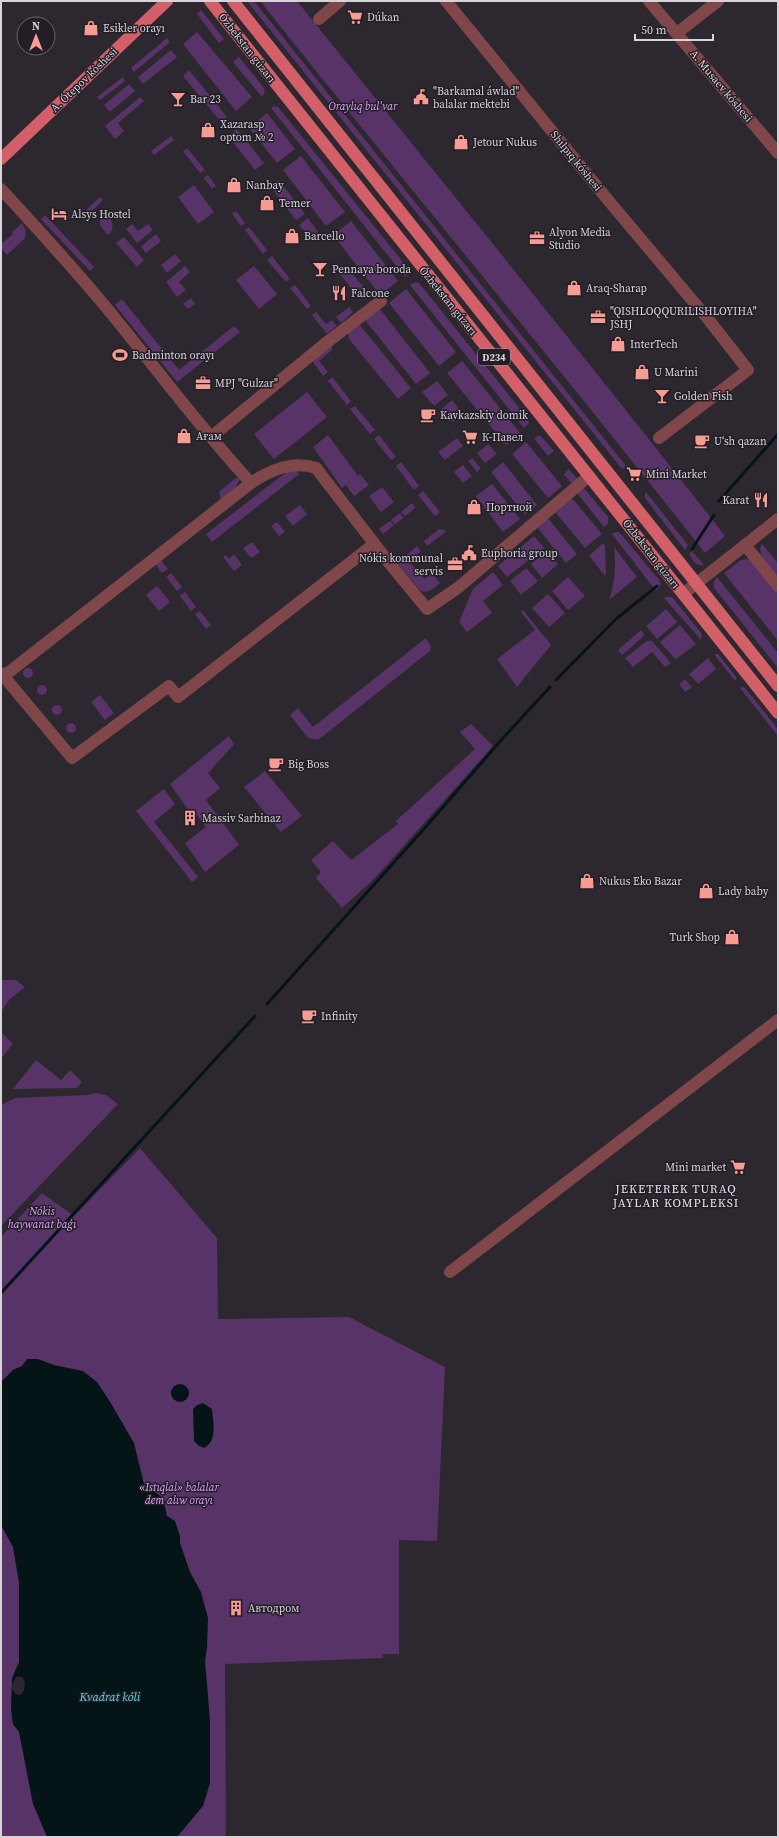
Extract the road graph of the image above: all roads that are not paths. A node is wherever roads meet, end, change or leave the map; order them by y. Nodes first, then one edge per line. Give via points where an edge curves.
1 (167, 1) edge
2 (210, 1) edge
3 (233, 1) edge
4 (340, 1) edge
5 (446, 1) edge
6 (649, 1) edge
7 (718, 1) edge
8 (319, 19) dead end
9 (677, 33) junction
10 (778, 153) edge
11 (1, 159) edge
12 (1, 189) edge
13 (381, 301) dead end
14 (211, 437) junction
15 (659, 438) dead end
16 (589, 476) junction
17 (251, 483) junction
18 (778, 519) edge
19 (374, 544) junction
20 (745, 545) junction
21 (696, 583) junction
22 (778, 586) edge
23 (683, 594) junction
24 (2, 675) edge
25 (778, 686) edge
26 (778, 713) edge
27 (778, 1020) edge
28 (450, 1272) dead end

1 - 11 main road, A. Ótepov kóshesi
2 - 16 main road, Ózbekstan gúzarı / D234
3 - 21 main road, Ózbekstan gúzarı / D234
4 - 8 street
5 - 15 street, Shılpıq kóshesi via 748,370
6 - 9 street, A. Musaev kóshesi
7 - 9 street
9 - 10 street, A. Musaev kóshesi
12 - 14 street via 101,301
13 - 14 street
14 - 17 street
16 - 19 street via 459,587 427,610
16 - 23 main road, Ózbekstan gúzarı / D234
17 - 19 street via 276,469 307,464 316,468
17 - 24 street
18 - 20 street
19 - 24 street via 178,697 169,686 72,758
20 - 21 street
20 - 22 street
21 - 23 street
21 - 25 main road, Ózbekstan gúzarı / D234
23 - 26 main road, Ózbekstan gúzarı / D234
27 - 28 street

